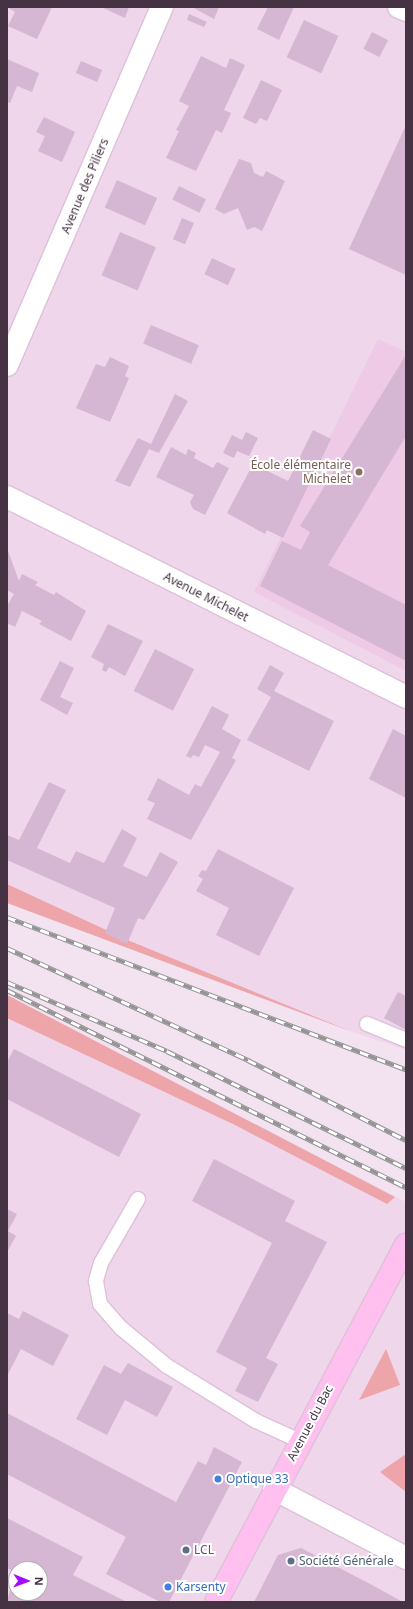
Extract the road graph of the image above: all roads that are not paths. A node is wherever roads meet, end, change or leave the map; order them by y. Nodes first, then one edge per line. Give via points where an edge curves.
1 (162, 7) edge
2 (399, 7) edge
3 (406, 10) edge
4 (7, 365) edge
5 (7, 497) edge
6 (406, 697) edge
7 (367, 1024) dead end
8 (406, 1040) edge
9 (138, 1199) dead end
10 (406, 1244) edge
11 (300, 1441) junction
12 (274, 1489) junction
13 (406, 1558) edge
14 (216, 1602) edge

1 - 4 street, Avenue des Piliers
2 - 3 street
5 - 6 street, Avenue Michelet
7 - 8 lane
9 - 11 lane via 101,1263 96,1281 100,1304 121,1328 167,1366 256,1421
10 - 11 main road, Avenue du Bac
11 - 12 main road, Avenue du Bac
12 - 13 street
12 - 14 main road, Avenue du Bac

